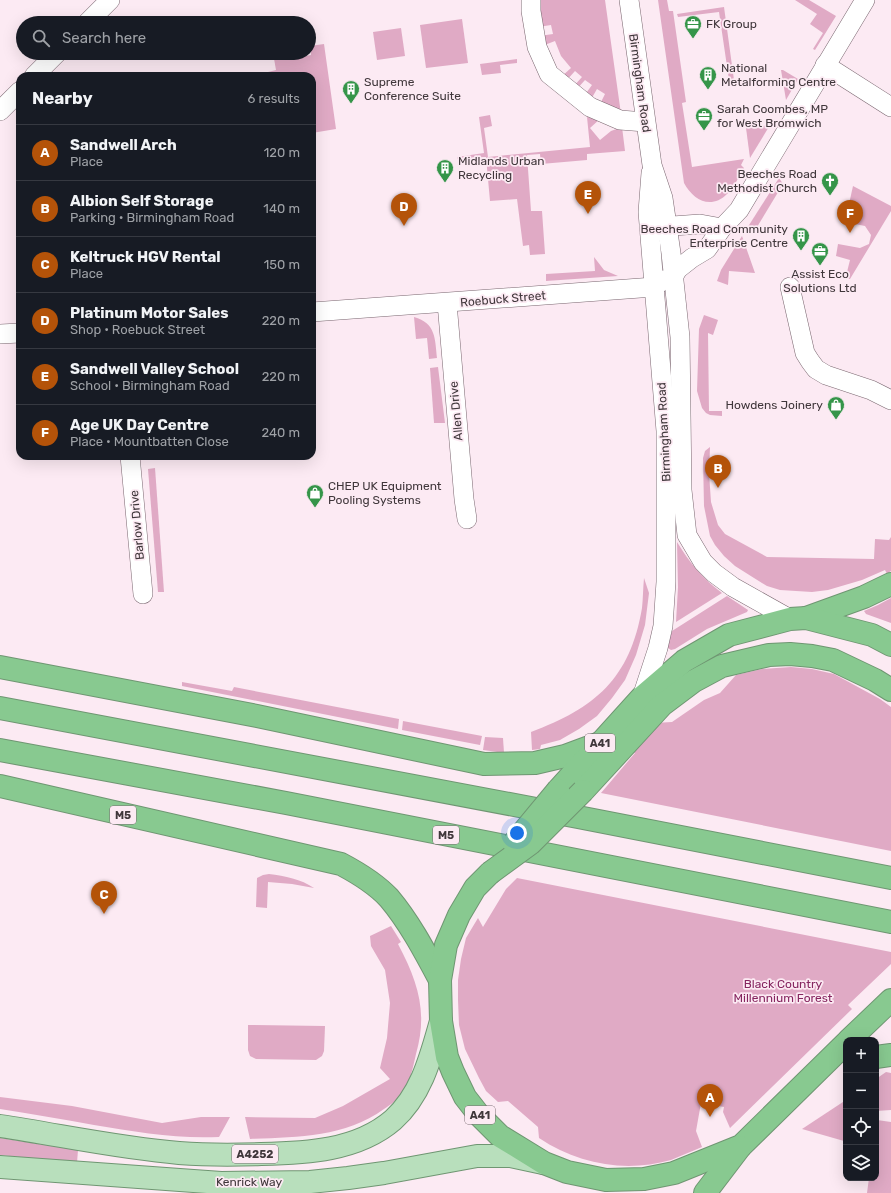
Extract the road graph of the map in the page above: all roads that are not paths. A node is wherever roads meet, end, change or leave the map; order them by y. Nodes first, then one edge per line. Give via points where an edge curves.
1 (110, 0) edge
2 (531, 0) edge
3 (629, 0) edge
4 (865, 0) edge
5 (94, 16) edge
6 (50, 60) edge
7 (825, 65) junction
8 (38, 72) edge
9 (16, 95) edge
10 (891, 107) edge
11 (0, 111) edge
12 (646, 122) junction
13 (652, 165) junction
14 (673, 223) junction
15 (722, 228) junction
16 (671, 253) junction
17 (652, 266) junction
18 (673, 277) junction
19 (654, 287) junction
20 (790, 287) dead end
21 (447, 303) junction
22 (316, 312) edge
23 (16, 333) edge
24 (0, 334) edge
25 (891, 400) edge
26 (130, 460) edge
27 (467, 519) dead end
28 (891, 584) edge
29 (143, 594) dead end
30 (798, 618) junction
31 (891, 645) edge
32 (0, 667) edge
33 (891, 690) edge
34 (642, 697) junction
35 (0, 708) edge
36 (600, 743) junction
37 (0, 750) edge
38 (0, 786) edge
39 (490, 873) junction
40 (891, 878) edge
41 (891, 922) edge
42 (440, 980) junction
43 (891, 1000) edge
44 (441, 1020) junction
45 (852, 1037) edge
46 (843, 1046) edge
47 (891, 1055) edge
48 (879, 1057) edge
49 (843, 1062) edge
50 (816, 1072) junction
51 (0, 1126) edge
52 (741, 1146) junction
53 (544, 1163) junction
54 (0, 1167) edge
55 (566, 1172) junction
56 (590, 1193) edge
57 (705, 1193) edge

1 - 5 street
2 - 12 street via 536,47 549,74 590,107 620,120
3 - 12 street, Birmingham Road
4 - 7 street
6 - 8 street
7 - 10 street
7 - 15 street via 742,205
9 - 11 street
12 - 13 street, Birmingham Road
13 - 14 street, Birmingham Road
13 - 17 street, Birmingham Road via 648,212
14 - 15 street
14 - 16 street, Birmingham Road
14 - 17 street via 659,227 662,252
15 - 18 street via 707,249 678,269
16 - 18 street, Birmingham Road
16 - 19 street via 663,269 663,281
17 - 19 street, Birmingham Road
18 - 30 street, Birmingham Road via 680,337 682,490 688,535 703,562 714,573 733,587
19 - 21 street, Roebuck Street
19 - 34 street, Birmingham Road via 666,431 666,582 663,626
20 - 25 street via 805,353 816,369
21 - 22 street, Roebuck Street
21 - 27 street, Allen Drive
23 - 24 street
26 - 29 street, Barlow Drive
28 - 30 highway, A41 via 864,597
30 - 31 highway, A41 via 872,635
30 - 34 highway, A41 via 729,635 684,661
32 - 36 highway via 257,716 484,764 535,763 565,756
33 - 39 highway, bridge via 833,660 812,656 769,655 722,666 694,681 662,705 583,792 531,843
34 - 36 highway, A41
35 - 40 highway
36 - 39 highway, A41, bridge
37 - 41 highway, M5 via 301,806
38 - 42 highway, M5 via 341,864 359,873 388,897 420,942
39 - 42 highway, A41 via 475,888 459,915 446,944
42 - 44 highway, A41
43 - 45 highway
44 - 51 main road, A4252 via 428,1064 419,1086 407,1104 378,1130 330,1149 294,1154 180,1153
44 - 53 highway, A41 via 447,1058 466,1097 479,1115 500,1136
46 - 50 highway, A41
47 - 48 highway
49 - 50 highway
50 - 52 highway, A41
52 - 55 highway, A41 via 674,1173 644,1179 606,1180
52 - 57 highway, A41
53 - 54 main road, Kenrick Way via 510,1156 478,1156 384,1174 310,1182 221,1183
53 - 55 highway, A41
55 - 56 highway, A41

